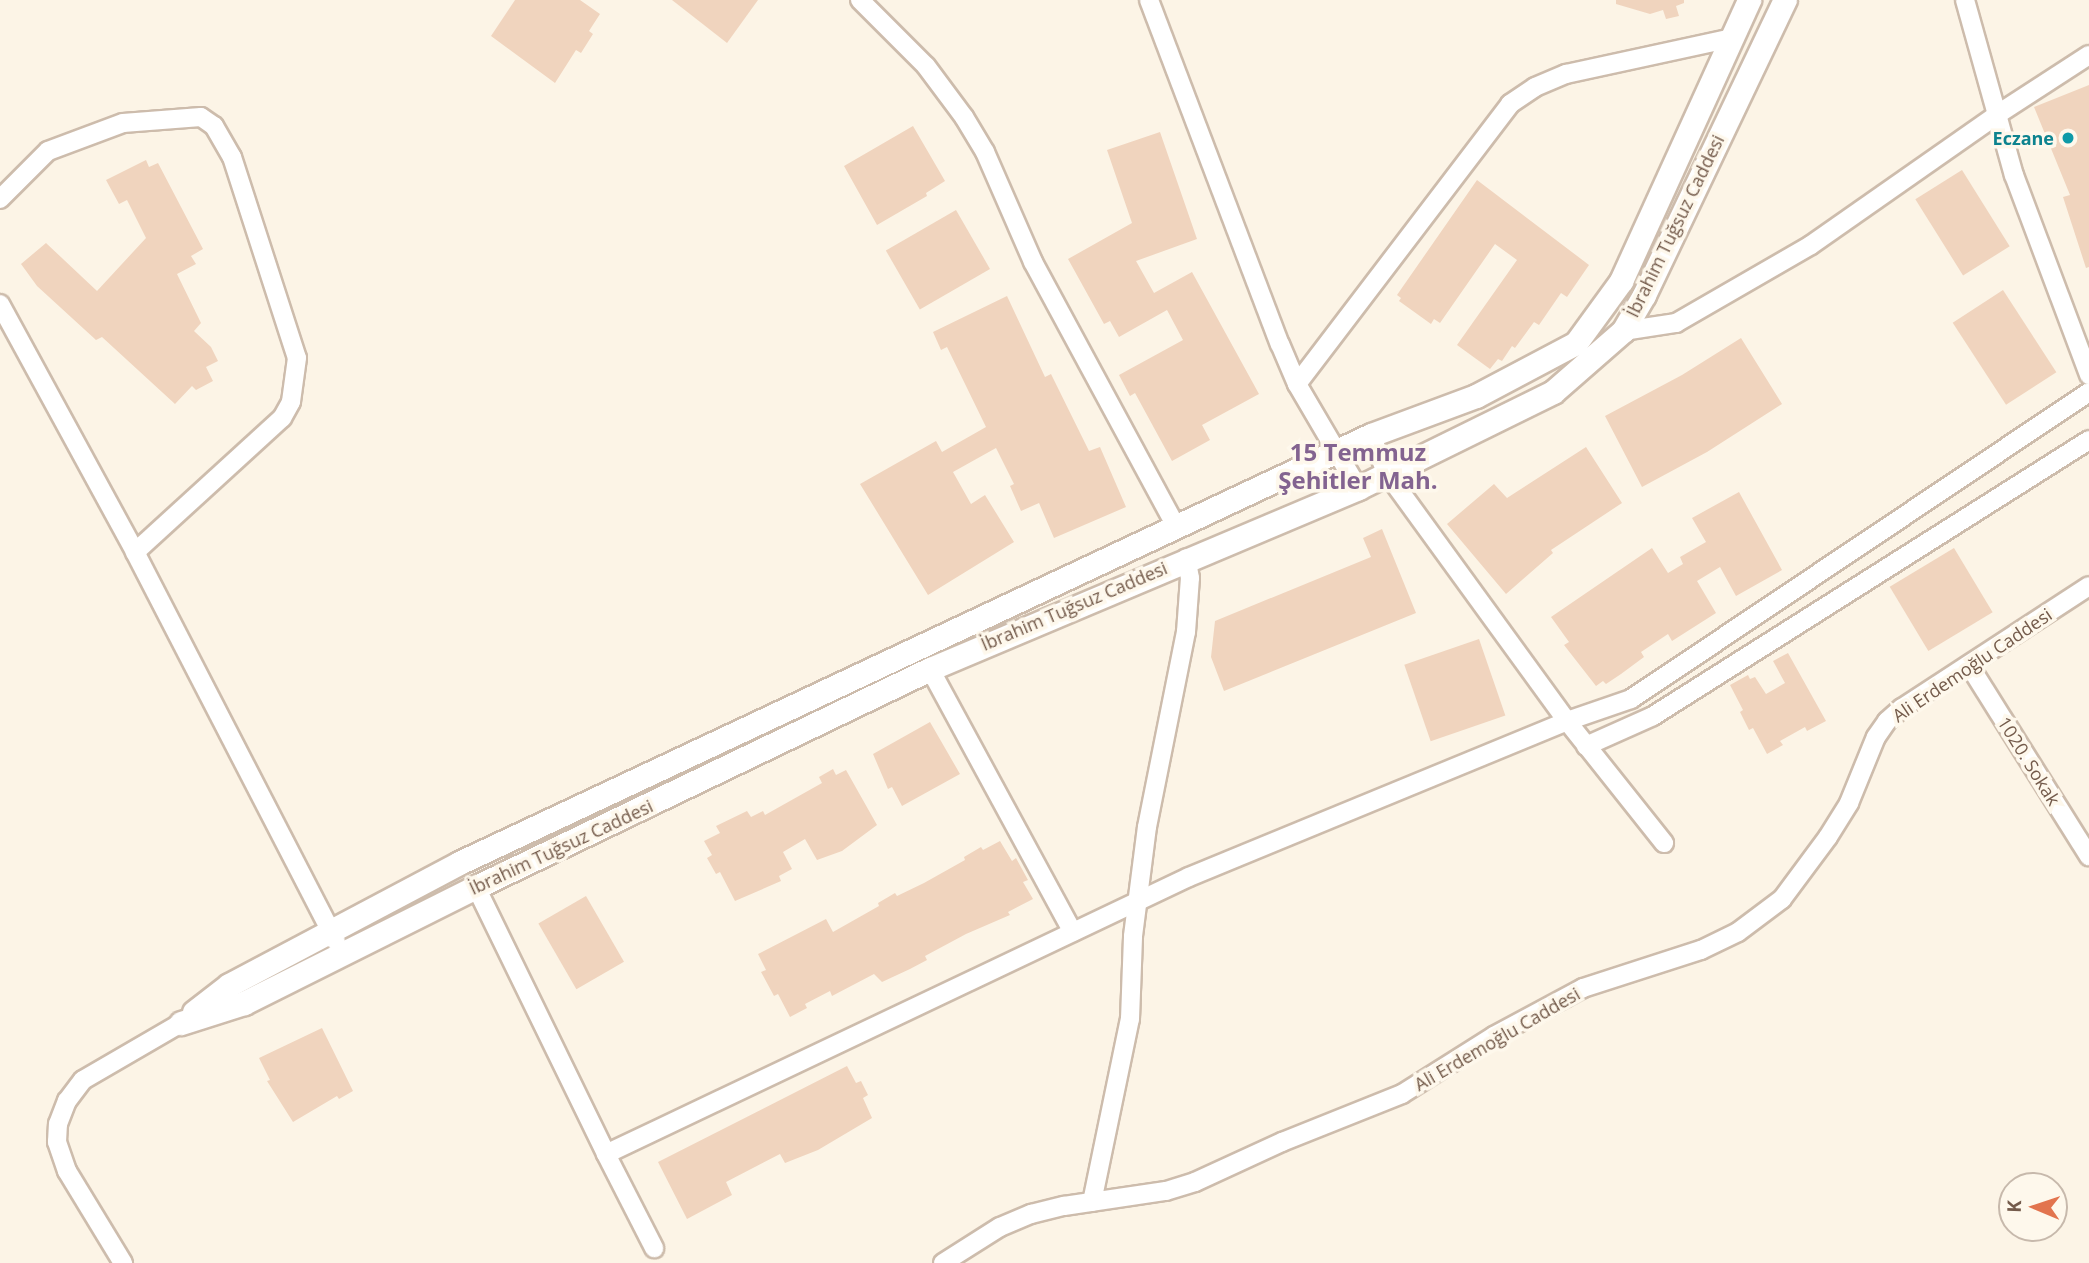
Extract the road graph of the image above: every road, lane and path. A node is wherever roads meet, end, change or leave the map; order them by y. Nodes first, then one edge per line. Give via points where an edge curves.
1 (860, 0) edge
2 (1149, 0) edge
3 (1749, 0) edge
4 (1785, 0) edge
5 (1965, 0) edge
6 (1732, 38) junction
7 (2089, 55) edge
8 (1995, 116) junction
9 (0, 199) edge
10 (0, 304) edge
11 (1623, 331) junction
12 (2089, 375) edge
13 (1297, 384) junction
14 (2089, 393) edge
15 (1371, 435) junction
16 (2089, 440) edge
17 (1338, 452) junction
18 (1386, 472) junction
19 (1358, 488) junction
20 (1177, 528) junction
21 (135, 552) junction
22 (1186, 558) junction
23 (2089, 586) edge
24 (1969, 665) junction
25 (930, 669) junction
26 (1567, 721) junction
27 (1586, 746) junction
28 (1664, 843) dead end
29 (2089, 856) edge
30 (476, 887) junction
31 (1137, 902) junction
32 (331, 931) junction
33 (1073, 932) junction
34 (342, 953) junction
35 (181, 1023) junction
36 (607, 1154) junction
37 (1092, 1202) junction
38 (654, 1248) dead end
39 (123, 1263) edge
40 (943, 1263) edge

1 - 20 street via 926,66 964,117 985,152 1033,262
2 - 13 street
3 - 6 street, İbrahim Tuğsuz Caddesi
4 - 11 street, İbrahim Tuğsuz Caddesi
5 - 8 street
6 - 13 street via 1566,74 1510,104
6 - 15 street, İbrahim Tuğsuz Caddesi via 1621,281 1576,343 1476,396
7 - 8 street
8 - 11 street via 1811,245 1676,323
8 - 12 street
9 - 21 street via 48,150 123,123 201,117 214,126 232,157 297,358 291,402 282,418
10 - 21 street
11 - 18 street, İbrahim Tuğsuz Caddesi via 1553,392
13 - 17 street
14 - 26 street via 1631,699
15 - 17 street, İbrahim Tuğsuz Caddesi
15 - 18 street
16 - 27 street via 1653,716
17 - 19 street
17 - 20 street, İbrahim Tuğsuz Caddesi
18 - 19 street, İbrahim Tuğsuz Caddesi
18 - 26 street
19 - 22 street, İbrahim Tuğsuz Caddesi
20 - 32 street, İbrahim Tuğsuz Caddesi via 459,863
21 - 32 street
22 - 25 street, İbrahim Tuğsuz Caddesi
22 - 31 street via 1190,578 1186,632 1147,827
23 - 24 street, Ali Erdemoğlu Caddesi
24 - 29 street, 1020. Sokak
24 - 37 street, Ali Erdemoğlu Caddesi via 1887,721 1828,838 1782,899 1738,932 1701,950 1555,1001 1402,1094 1195,1182
25 - 30 street, İbrahim Tuğsuz Caddesi
25 - 33 street
26 - 27 street
26 - 31 street
27 - 28 street
30 - 34 street, İbrahim Tuğsuz Caddesi
30 - 36 street
31 - 33 street
31 - 37 street via 1130,1018
32 - 34 street
32 - 35 street, İbrahim Tuğsuz Caddesi via 229,985
33 - 36 street
34 - 35 street, İbrahim Tuğsuz Caddesi via 244,1003
35 - 39 street, İbrahim Tuğsuz Caddesi via 83,1080 67,1101 58,1124 57,1142 67,1171
36 - 38 street
37 - 40 street, Ali Erdemoğlu Caddesi via 1000,1227

